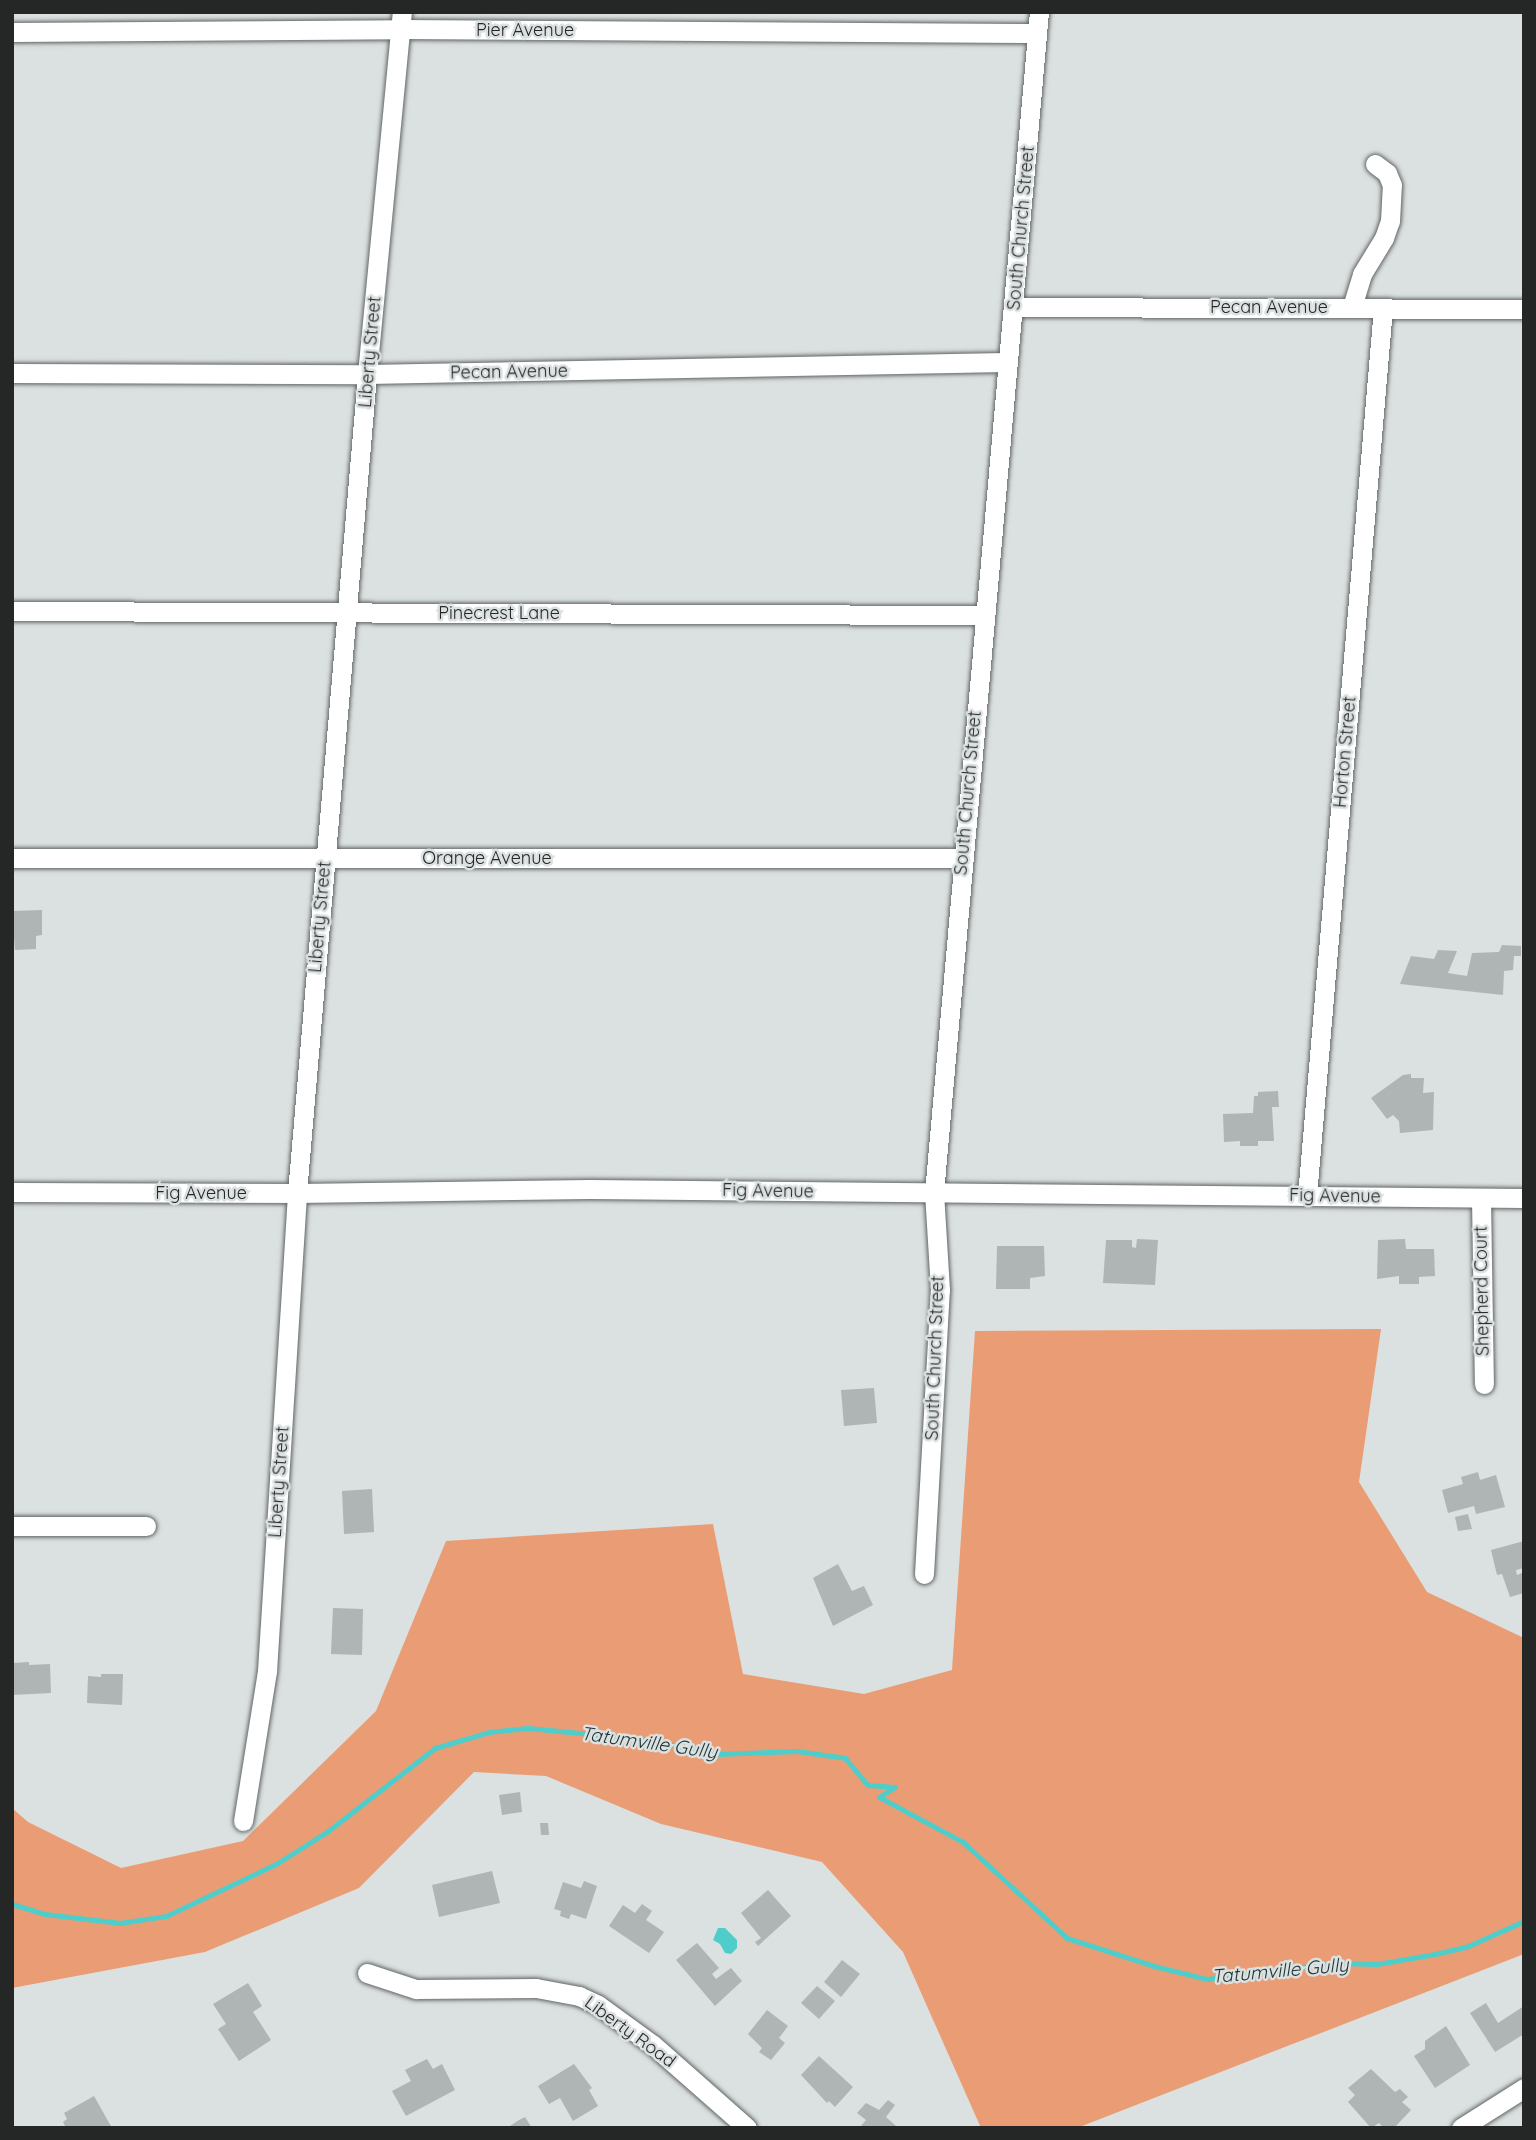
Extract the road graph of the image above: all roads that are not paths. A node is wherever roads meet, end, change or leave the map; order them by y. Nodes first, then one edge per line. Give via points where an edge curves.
1 (1039, 12) edge
2 (401, 21) edge
3 (12, 33) edge
4 (1037, 33) junction
5 (1375, 164) dead end
6 (1015, 307) junction
7 (1352, 307) junction
8 (1383, 308) junction
9 (1524, 309) edge
10 (1006, 362) junction
11 (12, 373) edge
12 (367, 374) junction
13 (12, 611) edge
14 (347, 612) junction
15 (985, 615) junction
16 (12, 858) edge
17 (325, 858) junction
18 (962, 858) junction
19 (12, 1192) edge
20 (934, 1193) junction
21 (297, 1194) junction
22 (1307, 1196) junction
23 (1481, 1198) junction
24 (1524, 1198) edge
25 (1483, 1384) dead end
26 (12, 1526) edge
27 (146, 1527) dead end
28 (924, 1574) dead end
29 (243, 1821) dead end
30 (367, 1973) dead end
31 (1524, 2088) edge
32 (747, 2128) edge
33 (1461, 2128) edge

1 - 4 street, South Church Street
2 - 3 street, Pier Avenue
2 - 4 street, Pier Avenue
2 - 12 street, Liberty Street
4 - 6 street, South Church Street
5 - 7 street via 1387,173 1392,185 1390,221 1362,274
6 - 7 street, Pecan Avenue
6 - 10 street, South Church Street
7 - 8 street, Pecan Avenue
8 - 9 street, Pecan Avenue
8 - 22 street, Horton Street
10 - 12 street, Pecan Avenue
10 - 15 street, South Church Street
11 - 12 street, Pecan Avenue
12 - 14 street, Liberty Street
13 - 14 street, Pinecrest Lane
14 - 15 street, Pinecrest Lane
14 - 17 street, Liberty Street
15 - 18 street, South Church Street
16 - 17 street, Orange Avenue
17 - 18 street, Orange Avenue
17 - 21 street, Liberty Street
18 - 20 street, South Church Street
19 - 21 street, Fig Avenue
20 - 21 street, Fig Avenue via 590,1189
20 - 22 street, Fig Avenue
20 - 28 street, South Church Street via 940,1290
21 - 29 street, Liberty Street via 267,1671
22 - 23 street, Fig Avenue
23 - 24 street, Fig Avenue
23 - 25 street, Shepherd Court
26 - 27 street
30 - 32 street, Liberty Road via 416,1989 536,1988 579,1996 653,2045
31 - 33 street

